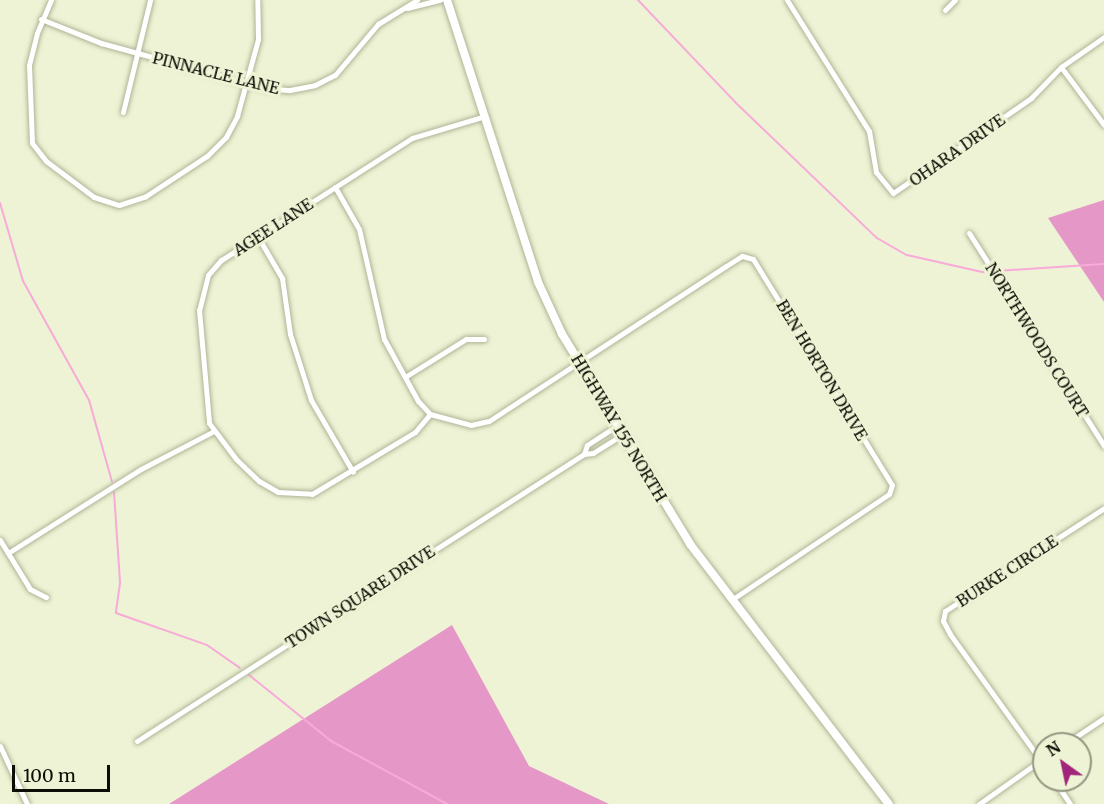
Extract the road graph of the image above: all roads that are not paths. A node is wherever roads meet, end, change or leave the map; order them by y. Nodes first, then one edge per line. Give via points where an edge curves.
1 (51, 0) edge
2 (150, 0) edge
3 (257, 0) edge
4 (417, 0) edge
5 (440, 0) edge
6 (447, 0) edge
7 (787, 0) edge
8 (955, 0) edge
9 (402, 9) junction
10 (945, 10) dead end
11 (41, 19) junction
12 (1104, 37) edge
13 (136, 52) junction
14 (1060, 67) junction
15 (246, 82) junction
16 (123, 112) dead end
17 (485, 116) junction
18 (1104, 125) edge
19 (335, 187) junction
20 (969, 233) dead end
21 (258, 237) junction
22 (484, 339) dead end
23 (581, 364) junction
24 (405, 377) junction
25 (430, 414) junction
26 (618, 425) junction
27 (214, 431) junction
28 (623, 434) junction
29 (1104, 446) edge
30 (584, 454) junction
31 (353, 472) junction
32 (1104, 508) edge
33 (0, 540) edge
34 (9, 553) junction
35 (46, 597) dead end
36 (730, 601) junction
37 (1104, 718) edge
38 (1083, 732) edge
39 (137, 741) dead end
40 (0, 746) edge
41 (1032, 746) edge
42 (1032, 768) edge
43 (27, 804) edge
44 (890, 804) edge
45 (979, 804) edge

1 - 11 street
2 - 13 street
3 - 15 street via 258,39
4 - 9 street, PINNACLE LANE
5 - 9 street, PINNACLE LANE
6 - 17 main road, HIGHWAY 155 NORTH
7 - 14 street, OHARA DRIVE via 868,131 876,172 892,193 1031,98
8 - 10 street
9 - 15 street, PINNACLE LANE via 378,24 345,66 322,82 285,90
11 - 13 street, PINNACLE LANE via 84,38
11 - 15 street via 29,73 32,143 46,161 107,203 124,205 140,200 212,152 234,124
12 - 14 street, OHARA DRIVE
13 - 15 street, PINNACLE LANE
13 - 16 street
14 - 18 street
17 - 19 street, AGEE LANE via 412,138
17 - 23 main road, HIGHWAY 155 NORTH via 543,295
19 - 21 street, AGEE LANE
19 - 24 street via 359,229 374,308 384,339
20 - 29 street, NORTHWOODS COURT
21 - 27 street, AGEE LANE via 221,261 208,275 201,292 205,403
21 - 31 street via 282,278 290,334 311,400
22 - 24 street via 466,339
23 - 25 street, BEN HORTON DRIVE via 489,421 471,425
23 - 26 main road, HIGHWAY 155 NORTH
23 - 36 street, BEN HORTON DRIVE via 742,256 753,259 762,272 892,485 889,494
24 - 25 street
25 - 31 street via 415,432
26 - 28 main road, HIGHWAY 155 NORTH
26 - 30 street, TOWN SQUARE DRIVE via 587,445
27 - 31 street via 236,459 278,492 312,494
27 - 34 street via 141,469
28 - 30 street, TOWN SQUARE DRIVE via 593,453
28 - 36 main road, HIGHWAY 155 NORTH
30 - 39 street, TOWN SQUARE DRIVE
32 - 41 street, BURKE CIRCLE via 945,611 943,621 950,634
33 - 34 street
34 - 35 street via 30,589
36 - 44 main road, HIGHWAY 155 NORTH
37 - 38 street
40 - 43 street
42 - 45 street

